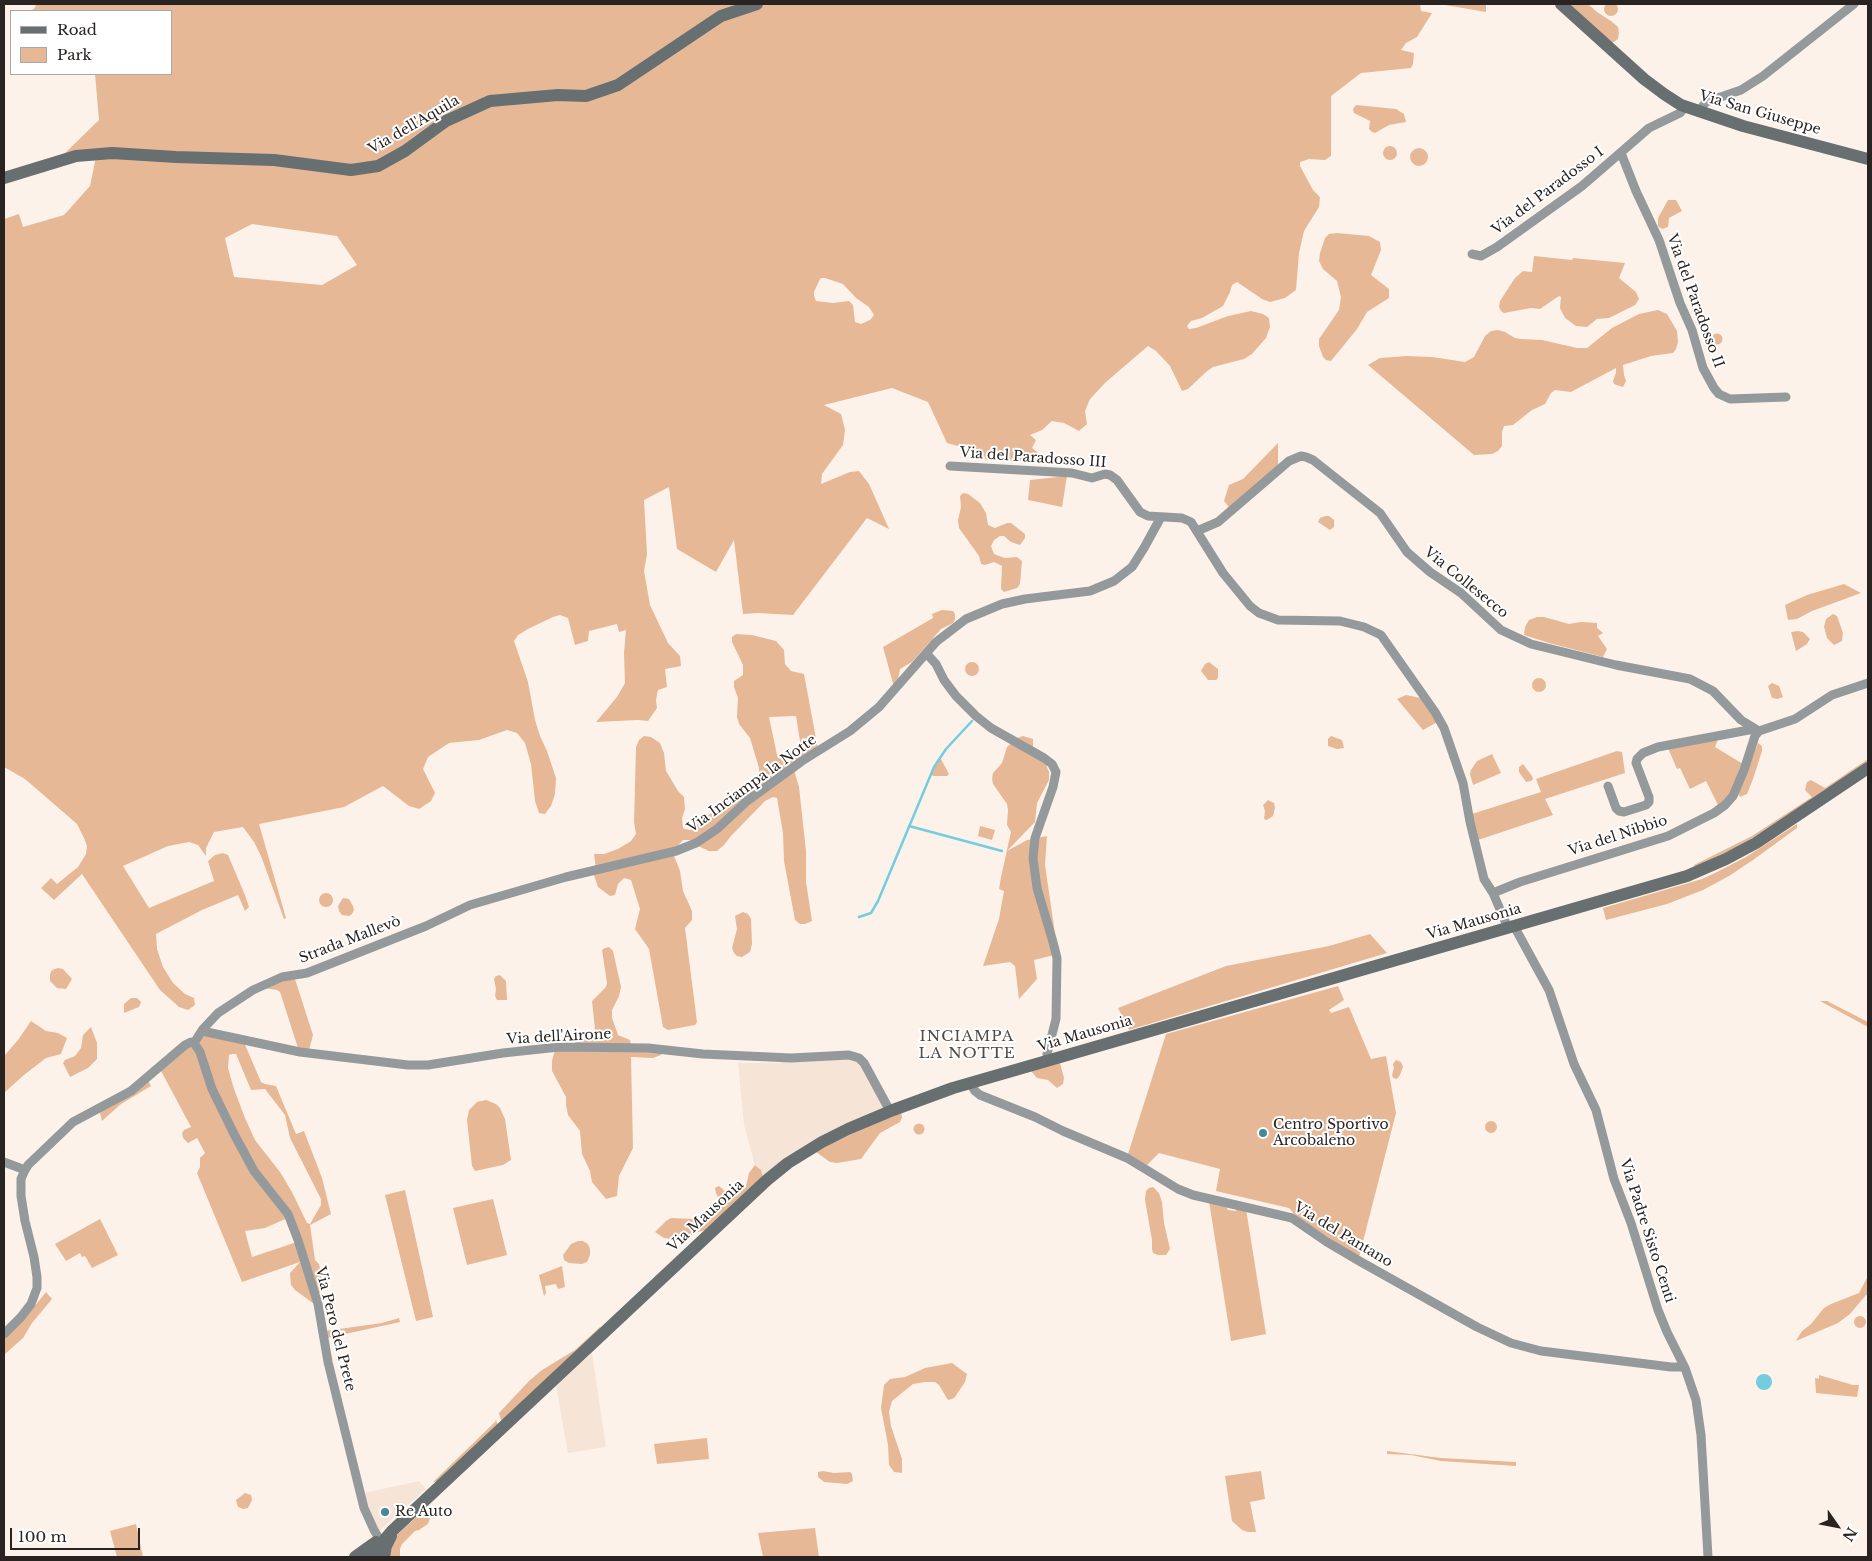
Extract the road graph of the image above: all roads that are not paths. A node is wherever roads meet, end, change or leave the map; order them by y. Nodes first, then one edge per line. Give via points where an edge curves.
1 (757, 4) edge
2 (1561, 4) edge
3 (1854, 4) edge
4 (1685, 107) junction
5 (1698, 112) junction
6 (1621, 153) junction
7 (1868, 159) edge
8 (4, 178) edge
9 (1472, 254) dead end
10 (1786, 397) dead end
11 (950, 466) dead end
12 (1161, 517) junction
13 (1197, 531) junction
14 (926, 653) junction
15 (1868, 683) edge
16 (1756, 730) junction
17 (1868, 768) edge
18 (1608, 786) dead end
19 (1493, 894) junction
20 (503, 895) joint
21 (1511, 927) junction
22 (202, 1031) junction
23 (194, 1043) junction
24 (1048, 1060) junction
25 (970, 1083) junction
26 (890, 1111) junction
27 (4, 1162) edge
28 (25, 1170) junction
29 (4, 1334) edge
30 (1684, 1367) junction
31 (382, 1548) edge
32 (355, 1557) edge
33 (370, 1557) edge
34 (1708, 1557) edge

1 - 8 main road, Via dell'Aquila via 721,16 618,84 586,96 490,101 446,121 378,166 351,170 274,160 112,153 76,156
2 - 4 main road, Via San Giuseppe via 1644,79
3 - 5 street via 1763,76 1741,90 1706,102
4 - 5 main road, Via San Giuseppe
4 - 6 street, Via del Paradosso I via 1680,113 1649,128
5 - 7 main road, Via San Giuseppe
6 - 9 street, Via del Paradosso I via 1582,186 1497,247 1481,256
6 - 10 street, Via del Paradosso II via 1659,240 1703,368 1714,388 1730,399
11 - 12 street, Via del Paradosso III via 1072,473 1092,478 1110,475 1140,512
12 - 13 street, Via del Paradosso III via 1185,518
12 - 14 street, Via Inciampa la Notte via 1132,567 1114,580 1090,591 1002,604 966,619
13 - 16 street, Via Collesecco via 1218,522 1289,461 1306,457 1380,513 1407,552 1461,593 1501,630 1531,644 1690,679 1718,694 1737,717
13 - 19 street, Via del Paradosso III via 1223,573 1259,614 1278,620 1348,623 1374,630 1384,638 1444,728 1463,783 1484,879
14 - 20 street, Via Inciampa la Notte via 879,707 850,732 802,761 696,844
14 - 24 street via 956,696 976,716 1044,758 1056,772 1035,838 1033,858 1037,888 1057,958 1056,1019
15 - 16 street via 1832,695 1795,719
16 - 18 street via 1658,747 1644,753 1636,763 1649,797 1646,805 1619,811
16 - 19 street, Via del Nibbio via 1732,796 1714,814 1668,836 1520,882
17 - 21 main road, Via Mausonia via 1756,843 1713,866 1673,881
19 - 21 street, Via del Paradosso III
20 - 22 street, Strada Mallevò via 470,905 307,973 282,977 218,1013
21 - 24 main road, Via Mausonia
21 - 30 street, Via Padre Sisto Centi via 1554,1002 1574,1064 1599,1120 1614,1179 1661,1318
22 - 23 street, Strada Mallevò
22 - 26 street, Via dell'Airone via 300,1052 408,1065 559,1047 648,1048 792,1058 849,1055 864,1063
23 - 28 street via 185,1045 131,1090 73,1122
23 - 31 street, Via Pero del Prete via 234,1134 254,1171 288,1214 298,1240 318,1304 328,1362 364,1508
24 - 25 main road, Via Mausonia
25 - 26 main road, Via Mausonia
25 - 30 street, Via del Pantano via 980,1095 1127,1158 1178,1189 1292,1218 1361,1262 1511,1343 1541,1351
26 - 31 main road, Via Mausonia via 822,1142 767,1180 396,1528
27 - 28 street
28 - 29 street via 21,1179 21,1196 38,1277 37,1288 31,1304
30 - 34 street, Via Padre Sisto Centi via 1698,1412
31 - 32 main road
31 - 33 main road

